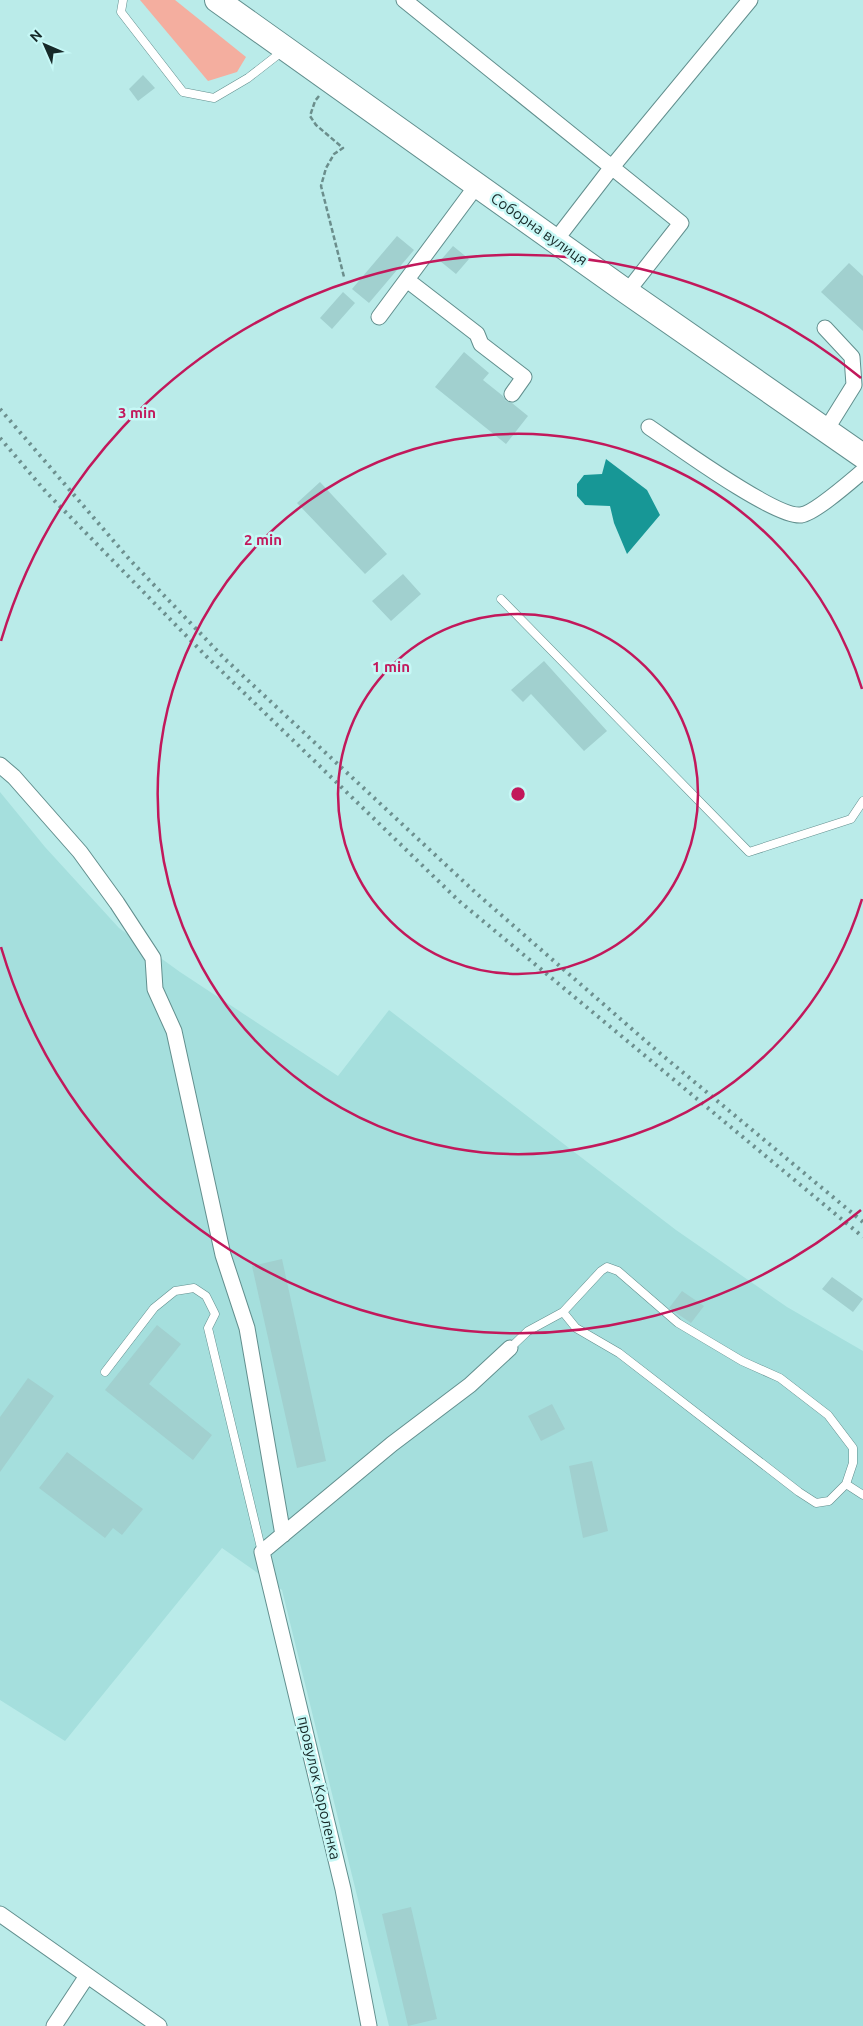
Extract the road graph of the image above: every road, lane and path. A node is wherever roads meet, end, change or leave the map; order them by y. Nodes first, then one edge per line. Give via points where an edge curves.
1 (124, 0) edge
2 (217, 0) edge
3 (404, 0) edge
4 (750, 0) edge
5 (285, 49) junction
6 (330, 80) junction
7 (612, 167) junction
8 (477, 185) junction
9 (555, 241) junction
10 (344, 277) dead end
11 (407, 280) junction
12 (627, 292) junction
13 (380, 317) dead end
14 (825, 328) dead end
15 (512, 394) dead end
16 (649, 427) dead end
17 (826, 430) junction
18 (863, 456) edge
19 (863, 471) edge
20 (501, 598) dead end
21 (0, 765) edge
22 (863, 801) edge
23 (563, 1312) junction
24 (510, 1348) joint
25 (105, 1372) dead end
26 (846, 1484) junction
27 (863, 1495) edge
28 (283, 1535) junction
29 (262, 1552) junction
30 (0, 1914) edge
31 (86, 1976) junction
32 (54, 2026) edge
33 (159, 2026) edge
34 (369, 2026) edge

1 - 5 lane via 121,12 183,92 214,98 248,78
2 - 5 main road, Соборна вулиця
3 - 7 street
4 - 7 street
5 - 6 main road, Соборна вулиця
6 - 8 main road, Соборна вулиця
6 - 10 path via 315,101 310,116 343,148 334,154 321,186
7 - 9 street
7 - 12 street via 681,222
8 - 9 main road, Соборна вулиця
8 - 11 street
9 - 12 main road, Соборна вулиця
11 - 13 street
11 - 15 street via 477,334 481,344 524,377
12 - 17 main road, Соборна вулиця
14 - 17 street via 852,357 854,385
16 - 19 street via 738,487 782,512 801,515 817,507
17 - 18 main road, Соборна вулиця
20 - 22 lane via 749,852 851,819
21 - 28 street via 80,852 153,958 156,989 174,1032 223,1255 247,1328
23 - 24 lane via 528,1331
23 - 26 lane via 576,1328 619,1353 816,1503 829,1501
23 - 26 lane via 601,1271 607,1267 618,1271 678,1323 742,1361 780,1378 828,1415 853,1448 853,1463
24 - 28 street via 470,1385 392,1444
25 - 29 lane via 154,1308 175,1291 194,1288 206,1296 215,1314 208,1328
26 - 27 lane
28 - 29 street
29 - 34 street, провулок Короленка via 343,1889
30 - 31 street
31 - 32 street
31 - 33 street

